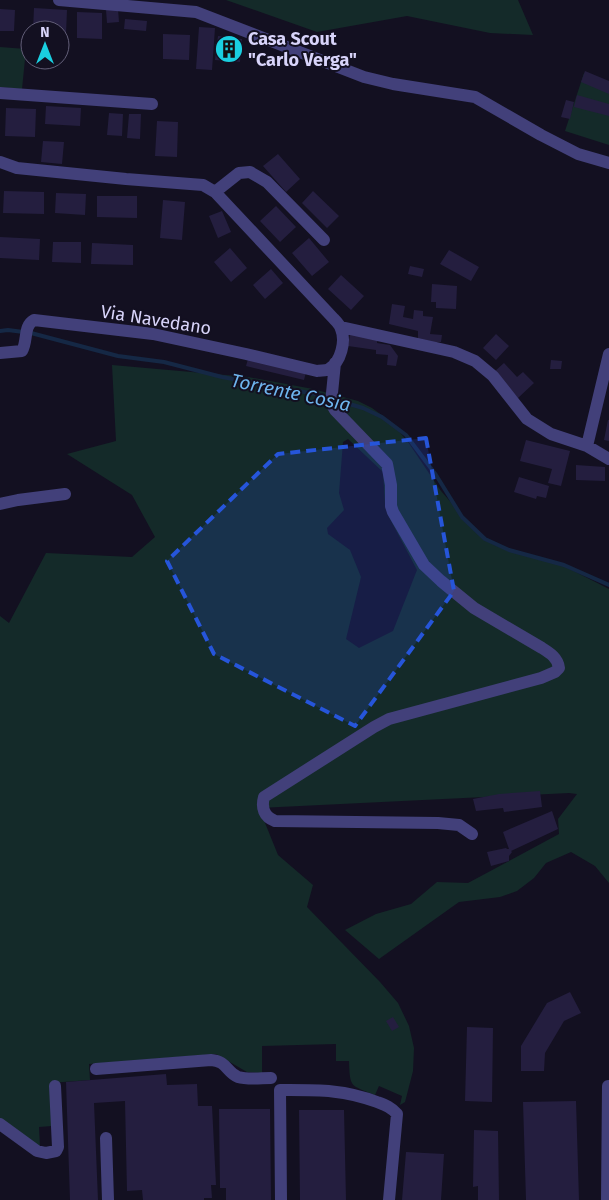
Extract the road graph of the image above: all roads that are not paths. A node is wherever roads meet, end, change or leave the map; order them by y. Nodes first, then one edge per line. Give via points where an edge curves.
1 (59, 0) edge
2 (0, 93) edge
3 (152, 104) dead end
4 (0, 162) edge
5 (609, 163) edge
6 (215, 192) junction
7 (324, 240) dead end
8 (341, 327) junction
9 (0, 353) edge
10 (609, 354) edge
11 (332, 366) junction
12 (588, 446) junction
13 (609, 459) edge
14 (65, 494) dead end
15 (0, 504) edge
16 (472, 834) dead end
17 (96, 1069) dead end
18 (271, 1078) dead end
19 (55, 1086) dead end
20 (608, 1086) dead end
21 (0, 1124) edge
22 (106, 1138) dead end
23 (108, 1200) edge
24 (281, 1200) edge
25 (389, 1200) edge
26 (607, 1200) edge

1 - 5 street via 196,12 364,77 475,97 578,154
2 - 3 street
4 - 6 street via 17,168 203,185
6 - 7 street via 239,173 250,172 267,182
6 - 8 street
8 - 11 street via 343,343
8 - 12 street via 454,352 475,361 493,376 527,419 551,434
9 - 11 street, Via Navedano via 22,351 30,322 42,320 153,334 308,370
10 - 12 street
11 - 16 street via 331,403 387,464 392,512 424,565 474,608 553,655 559,662 559,668 541,678 374,727 264,797 264,812 275,821 438,823 459,825
12 - 13 street
14 - 15 street
17 - 18 street via 218,1060 232,1074 240,1077
19 - 21 street via 56,1151 37,1151
20 - 26 street
22 - 23 street
24 - 25 street via 280,1090 326,1090 360,1096 392,1108 396,1114

